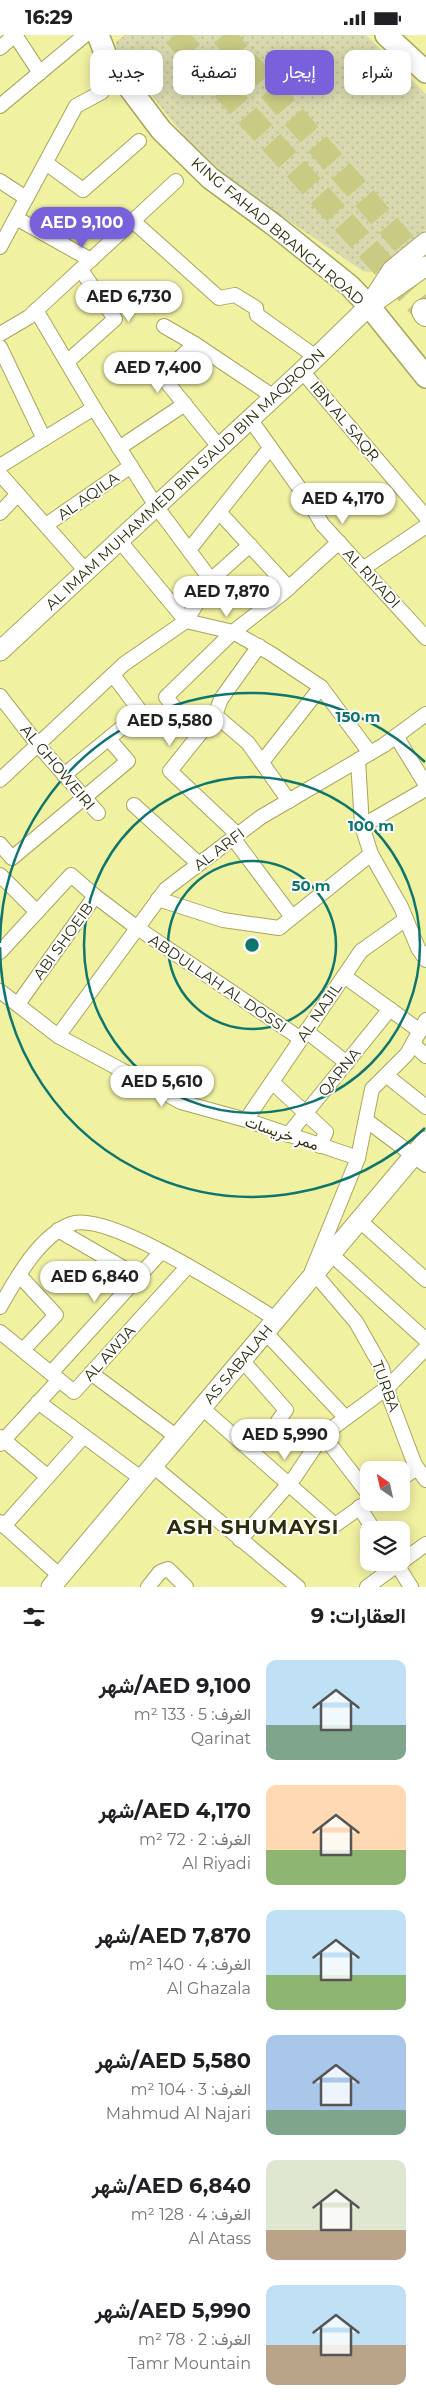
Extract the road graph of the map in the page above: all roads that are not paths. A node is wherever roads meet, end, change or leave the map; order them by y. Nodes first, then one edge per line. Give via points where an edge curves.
1 (15, 35) edge
2 (85, 35) edge
3 (98, 35) edge
4 (386, 35) edge
5 (0, 48) edge
6 (426, 72) edge
7 (40, 73) junction
8 (96, 95) edge
9 (0, 106) edge
10 (139, 141) dead end
11 (46, 163) junction
12 (0, 181) edge
13 (176, 181) dead end
14 (26, 198) junction
15 (16, 218) junction
16 (133, 221) junction
17 (426, 242) edge
18 (0, 247) edge
19 (91, 260) junction
20 (426, 266) edge
21 (80, 270) junction
22 (369, 306) junction
23 (36, 310) junction
24 (164, 326) dead end
25 (0, 334) edge
26 (195, 344) junction
27 (0, 347) edge
28 (316, 357) junction
29 (67, 362) junction
30 (302, 371) junction
31 (426, 377) edge
32 (274, 397) junction
33 (185, 405) junction
34 (94, 408) junction
35 (250, 419) junction
36 (44, 439) junction
37 (119, 448) junction
38 (220, 448) junction
39 (270, 448) junction
40 (0, 466) edge
41 (131, 466) junction
42 (0, 474) edge
43 (18, 494) junction
44 (156, 506) junction
45 (0, 513) edge
46 (220, 513) junction
47 (426, 517) edge
48 (46, 525) junction
49 (426, 525) edge
50 (120, 540) junction
51 (339, 542) junction
52 (250, 545) junction
53 (189, 550) junction
54 (364, 569) junction
55 (86, 571) junction
56 (211, 580) junction
57 (289, 588) junction
58 (186, 621) junction
59 (233, 631) junction
60 (426, 638) edge
61 (258, 646) junction
62 (0, 651) edge
63 (113, 675) junction
64 (321, 687) junction
65 (0, 696) edge
66 (175, 708) dead end
67 (426, 714) edge
68 (216, 715) junction
69 (396, 736) junction
70 (109, 739) junction
71 (38, 745) junction
72 (364, 757) junction
73 (262, 762) junction
74 (64, 775) junction
75 (0, 780) edge
76 (426, 787) edge
77 (85, 799) junction
78 (289, 801) junction
79 (134, 805) dead end
80 (98, 813) dead end
81 (362, 826) junction
82 (236, 836) junction
83 (0, 844) edge
84 (370, 854) junction
85 (199, 864) junction
86 (0, 875) edge
87 (95, 896) junction
88 (158, 899) junction
89 (37, 911) junction
90 (292, 917) junction
91 (406, 919) junction
92 (136, 927) junction
93 (0, 952) edge
94 (426, 960) edge
95 (344, 976) junction
96 (0, 991) edge
97 (18, 1004) junction
98 (390, 1009) junction
99 (423, 1026) edge
100 (303, 1035) junction
101 (58, 1036) junction
102 (412, 1044) junction
103 (426, 1056) edge
104 (346, 1063) junction
105 (387, 1076) junction
106 (272, 1082) junction
107 (426, 1107) edge
108 (306, 1113) junction
109 (246, 1120) junction
110 (366, 1121) junction
111 (288, 1135) junction
112 (320, 1146) junction
113 (422, 1154) edge
114 (358, 1158) junction
115 (360, 1221) junction
116 (58, 1230) junction
117 (161, 1252) junction
118 (332, 1255) junction
119 (188, 1266) junction
120 (19, 1275) junction
121 (138, 1277) junction
122 (311, 1278) junction
123 (426, 1280) edge
124 (0, 1307) edge
125 (270, 1325) junction
126 (0, 1332) edge
127 (426, 1340) edge
128 (426, 1348) edge
129 (23, 1351) junction
130 (241, 1359) junction
131 (91, 1373) junction
132 (55, 1376) junction
133 (388, 1387) junction
134 (38, 1402) junction
135 (201, 1407) junction
136 (345, 1417) junction
137 (278, 1421) dead end
138 (322, 1435) junction
139 (84, 1436) junction
140 (177, 1437) junction
141 (1, 1441) edge
142 (417, 1469) junction
143 (147, 1473) junction
144 (410, 1473) edge
145 (48, 1477) junction
146 (426, 1480) edge
147 (289, 1483) junction
148 (360, 1484) edge
149 (360, 1507) edge
150 (2, 1524) edge
151 (240, 1540) junction
152 (426, 1544) edge
153 (410, 1555) edge
154 (388, 1571) edge
155 (401, 1571) edge
156 (56, 1581) edge
157 (148, 1587) edge
158 (186, 1587) edge
159 (298, 1587) edge
160 (367, 1587) edge
161 (411, 1587) edge

1 - 5 street
1 - 7 street
2 - 7 street
3 - 22 main road, KING FAHAD BRANCH ROAD via 107,58 161,130 210,177 342,280
4 - 6 main road
7 - 9 street
8 - 11 street via 76,106
10 - 11 street via 83,190
11 - 14 street
12 - 14 street
13 - 16 street
14 - 15 street
15 - 18 street
15 - 19 street
16 - 19 street
16 - 28 street via 218,297 235,295 256,308 257,315
17 - 22 street, AL IMAM MUHAMMED BIN S'AUD BIN MAQROON via 392,270
19 - 21 street
20 - 22 street, AL IMAM MUHAMMED BIN S'AUD BIN MAQROON
21 - 23 street
21 - 29 street via 115,319
22 - 28 street, AL IMAM MUHAMMED BIN S'AUD BIN MAQROON
22 - 31 main road, KING FAHAD BRANCH ROAD
23 - 25 street
23 - 29 street
24 - 26 street
26 - 32 street
26 - 33 street via 161,375
27 - 36 street
28 - 30 street, AL IMAM MUHAMMED BIN S'AUD BIN MAQROON
29 - 34 street
30 - 32 street, AL IMAM MUHAMMED BIN S'AUD BIN MAQROON
30 - 47 street, IBN AL SAQR
32 - 35 street, AL IMAM MUHAMMED BIN S'AUD BIN MAQROON
33 - 37 street
33 - 38 street
34 - 36 street
34 - 37 street
35 - 38 street, AL IMAM MUHAMMED BIN S'AUD BIN MAQROON
35 - 39 street, AL RIYADI
36 - 40 street
37 - 41 street
38 - 44 street, AL IMAM MUHAMMED BIN S'AUD BIN MAQROON
39 - 46 street
39 - 51 street, AL RIYADI via 322,524
41 - 44 street
41 - 48 street, AL AQILA
42 - 43 street
43 - 45 street
43 - 48 street
44 - 50 street, AL IMAM MUHAMMED BIN S'AUD BIN MAQROON
44 - 53 street
46 - 52 street
46 - 53 street
48 - 55 street
49 - 54 street
50 - 55 street, AL IMAM MUHAMMED BIN S'AUD BIN MAQROON
50 - 58 street
51 - 54 street, AL RIYADI
51 - 57 street
52 - 56 street
52 - 57 street
53 - 56 street
54 - 60 street, AL RIYADI
55 - 62 street, AL IMAM MUHAMMED BIN S'AUD BIN MAQROON
56 - 58 street
57 - 59 street
58 - 59 street
58 - 63 street
59 - 61 street
59 - 66 street via 166,697
61 - 64 street
61 - 68 street via 221,699
63 - 70 street via 141,712
63 - 71 street
64 - 72 street
64 - 73 street
65 - 71 street, AL GHOWEIRI
67 - 69 street, AL ARFI
68 - 73 street via 248,743
68 - 82 street via 170,771
69 - 72 street, AL ARFI
69 - 76 street
70 - 74 street
70 - 77 street via 128,761
71 - 74 street, AL GHOWEIRI
71 - 75 street
72 - 78 street, AL ARFI
72 - 81 street
73 - 78 street
74 - 77 street, AL GHOWEIRI
76 - 81 street
77 - 80 street, AL GHOWEIRI
77 - 83 street via 12,858
78 - 82 street, AL ARFI
79 - 85 street
81 - 84 street
82 - 85 street, AL ARFI
82 - 90 street
84 - 90 street
84 - 91 street
85 - 88 street, AL ARFI
86 - 89 street
87 - 89 street via 71,875
87 - 92 street, ABI SHOEIB
87 - 97 street, ABI SHOEIB
88 - 90 street via 223,920 279,928
88 - 92 street, AL ARFI
89 - 93 street
91 - 94 street
91 - 95 street, AL NAJIL via 361,951
92 - 100 street, ABDULLAH AL DOSSI
92 - 101 street, AL ARFI
95 - 98 street
95 - 100 street, AL NAJIL
96 - 97 street, ممر خريسات
97 - 101 street, ممر خريسات
98 - 99 street
98 - 104 street, QARNA
99 - 102 street
100 - 104 street, ABDULLAH AL DOSSI
100 - 106 street, AL NAJIL
101 - 109 street, ممر خريسات via 181,1102
102 - 103 street
102 - 105 street
104 - 108 street, QARNA
105 - 107 street
105 - 110 street via 372,1089
106 - 108 street
106 - 109 street, AL NAJIL
108 - 111 street, QARNA
108 - 112 street via 326,1132
109 - 111 street, ممر خريسات
110 - 113 street
110 - 114 street
111 - 112 street, ممر خريسات
112 - 114 street, ممر خريسات
113 - 115 street, AS SABALAH
114 - 122 street
115 - 118 street, AS SABALAH
115 - 123 street
116 - 117 street via 73,1223 98,1224
116 - 120 street via 32,1256
116 - 121 street
117 - 119 street
117 - 121 street
118 - 122 street, AS SABALAH
118 - 127 street
119 - 125 street
119 - 131 street, AL AWJA
120 - 124 street
120 - 129 street via 56,1315
121 - 132 street
122 - 125 street, AS SABALAH
122 - 133 street, TURBA via 356,1322 382,1368
125 - 130 street, AS SABALAH
125 - 136 street
126 - 129 street, AL AWJA
128 - 133 street
129 - 132 street, AL AWJA
130 - 135 street, AS SABALAH
130 - 137 street via 286,1410
131 - 132 street, AL AWJA via 74,1392
131 - 140 street
132 - 134 street
133 - 136 street
133 - 142 street, TURBA
134 - 139 street
134 - 141 street
135 - 140 street, AS SABALAH
135 - 147 street
136 - 138 street
138 - 147 street
138 - 148 street
139 - 143 street
139 - 145 street
140 - 143 street, AS SABALAH
141 - 145 street
142 - 144 street
142 - 146 street, TURBA
143 - 151 street
143 - 156 street, AS SABALAH
145 - 150 street
147 - 149 street via 335,1525
147 - 151 street
150 - 156 street
151 - 159 street
152 - 153 street
154 - 160 street
155 - 161 street
157 - 158 street via 160,1572 168,1569

